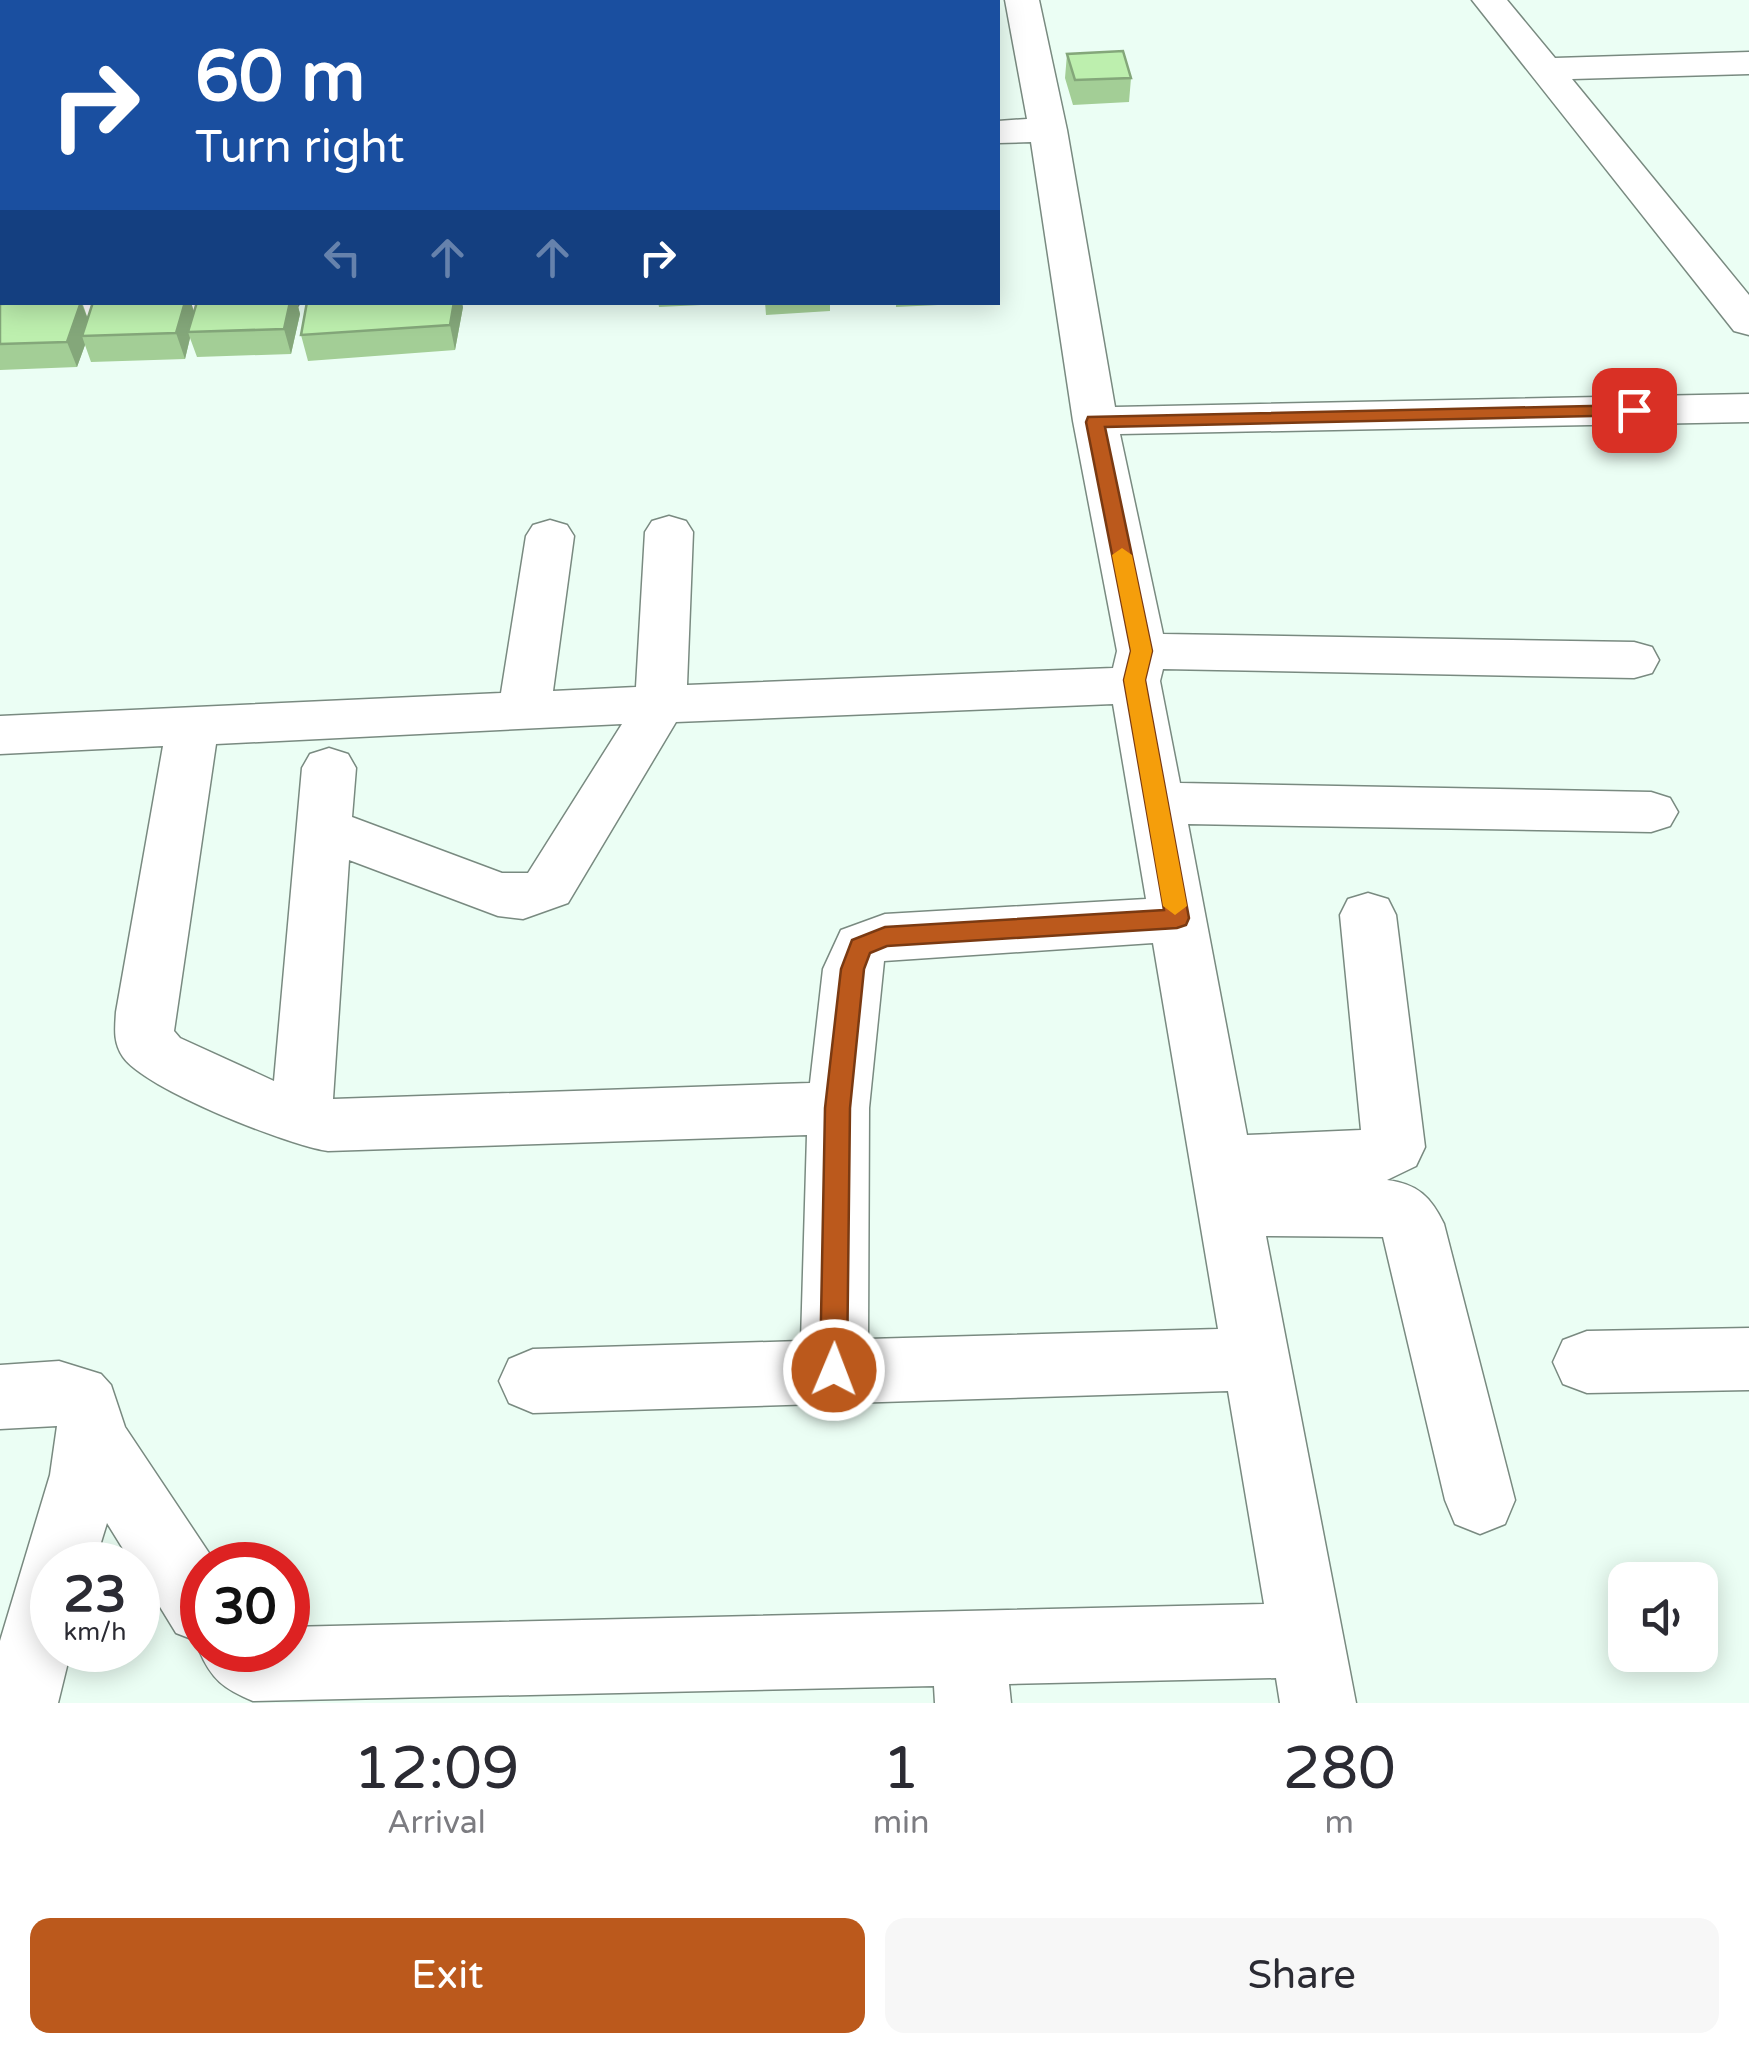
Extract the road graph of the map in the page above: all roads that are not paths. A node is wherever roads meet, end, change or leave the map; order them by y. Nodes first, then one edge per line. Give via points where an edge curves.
1 (1489, 0) edge
2 (1018, 29) edge
3 (1749, 63) edge
4 (1547, 69) junction
5 (1048, 130) junction
6 (1000, 132) edge
7 (1729, 268) edge
8 (165, 305) edge
9 (90, 307) edge
10 (0, 315) edge
11 (1749, 322) edge
12 (1749, 408) edge
13 (1095, 422) junction
14 (669, 532) dead end
15 (550, 536) dead end
16 (1634, 660) dead end
17 (1138, 666) junction
18 (660, 704) junction
19 (524, 710) junction
20 (193, 726) junction
21 (0, 735) edge
22 (329, 768) dead end
23 (1158, 802) junction
24 (1652, 812) dead end
25 (324, 828) junction
26 (1368, 915) dead end
27 (1177, 918) junction
28 (838, 1108) junction
29 (300, 1121) junction
30 (1225, 1186) junction
31 (1256, 1359) junction
32 (1749, 1359) edge
33 (1587, 1362) dead end
34 (834, 1370) junction
35 (533, 1381) dead end
36 (0, 1396) edge
37 (93, 1439) junction
38 (1480, 1500) dead end
39 (64, 1542) edge
40 (180, 1572) edge
41 (30, 1666) edge
42 (310, 1671) edge
43 (1312, 1671) edge
44 (971, 1675) edge
45 (688, 1680) edge
46 (402, 1682) edge
47 (20, 1703) edge

1 - 4 street
2 - 5 street
3 - 4 street
4 - 7 street
5 - 6 street
5 - 13 street
7 - 11 street
8 - 9 street
9 - 10 street
12 - 13 street
13 - 17 street
14 - 18 street
15 - 19 street
16 - 17 street
17 - 18 street via 1100,689
17 - 23 street
18 - 19 street
18 - 25 street via 548,888 523,897 498,894
19 - 20 street
20 - 21 street
20 - 29 street via 144,1039 160,1056
22 - 25 street
23 - 24 street
23 - 27 street
25 - 29 street
26 - 30 street via 1394,1147 1378,1156
27 - 28 street via 885,936 861,946 852,969
27 - 30 street
28 - 29 street
28 - 34 street
30 - 31 street
30 - 38 street via 1398,1210 1412,1224
31 - 34 street
31 - 43 street
32 - 33 street
34 - 35 street
36 - 37 street via 62,1392 82,1399 92,1413
37 - 39 street
37 - 40 street
41 - 47 street
42 - 46 street
43 - 44 street
44 - 45 street
45 - 46 street

